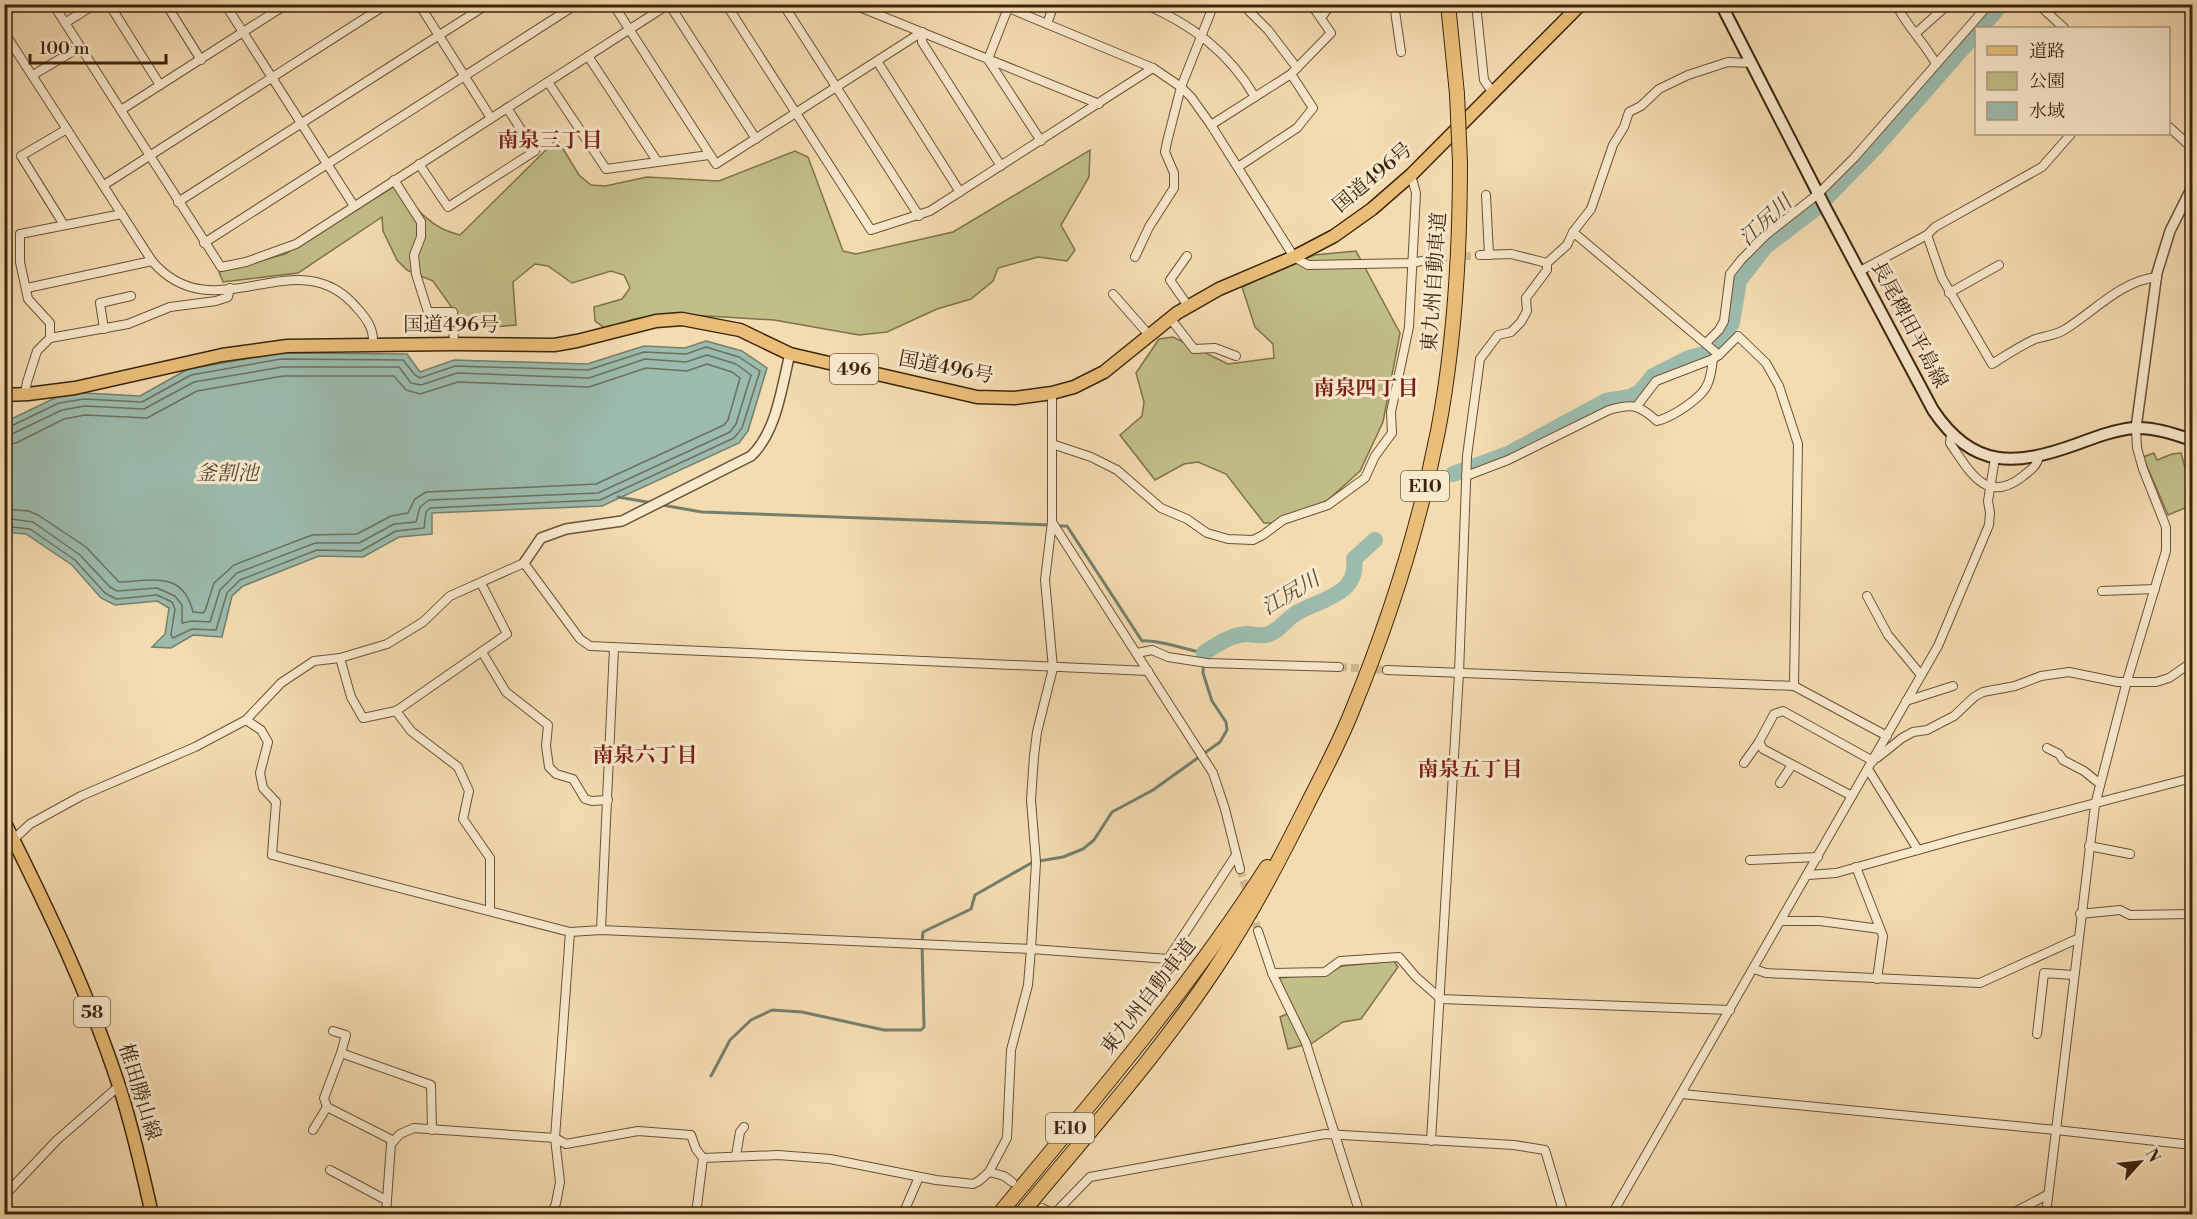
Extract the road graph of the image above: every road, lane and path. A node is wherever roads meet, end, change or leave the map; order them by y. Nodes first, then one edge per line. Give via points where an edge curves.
1 (53, 4) edge
2 (95, 4) edge
3 (109, 4) edge
4 (166, 4) edge
5 (225, 4) edge
6 (387, 4) edge
7 (419, 4) edge
8 (488, 4) edge
9 (577, 4) edge
10 (613, 4) edge
11 (669, 4) edge
12 (726, 4) edge
13 (783, 4) edge
14 (852, 4) edge
15 (1054, 4) edge
16 (1144, 4) edge
17 (1214, 4) edge
18 (1242, 4) edge
19 (1311, 4) edge
20 (1331, 4) edge
21 (1394, 4) edge
22 (1448, 4) edge
23 (1476, 4) edge
24 (1581, 4) edge
25 (1721, 4) edge
26 (1896, 4) edge
27 (1989, 4) edge
28 (2038, 4) edge
29 (286, 5) edge
30 (1004, 6) edge
31 (1156, 7) edge
32 (1943, 9) dead end
33 (1321, 18) junction
34 (65, 23) junction
35 (1047, 24) junction
36 (2063, 27) edge
37 (630, 29) junction
38 (4, 32) edge
39 (922, 32) junction
40 (243, 33) junction
41 (1916, 33) junction
42 (1202, 35) junction
43 (439, 36) junction
44 (80, 47) junction
45 (1401, 51) dead end
46 (588, 56) junction
47 (988, 59) junction
48 (201, 60) junction
49 (877, 62) junction
50 (1751, 63) junction
51 (1936, 64) junction
52 (1153, 68) junction
53 (1294, 71) junction
54 (33, 75) junction
55 (465, 76) junction
56 (272, 78) junction
57 (548, 82) junction
58 (160, 85) junction
59 (1181, 87) junction
60 (836, 88) junction
61 (1493, 93) junction
62 (1255, 97) junction
63 (1099, 104) junction
64 (507, 108) junction
65 (121, 110) junction
66 (796, 113) junction
67 (491, 118) junction
68 (301, 124) junction
69 (1211, 125) junction
70 (2170, 127) edge
71 (67, 129) junction
72 (2070, 135) edge
73 (756, 139) junction
74 (1041, 141) junction
75 (2193, 148) edge
76 (709, 155) junction
77 (149, 157) junction
78 (657, 161) junction
79 (327, 164) junction
80 (419, 164) junction
81 (1001, 166) junction
82 (1238, 167) junction
83 (1411, 175) junction
84 (394, 180) junction
85 (104, 185) junction
86 (2193, 187) edge
87 (960, 192) junction
88 (1818, 194) junction
89 (1486, 195) dead end
90 (178, 202) junction
91 (354, 206) junction
92 (122, 214) junction
93 (919, 216) junction
94 (64, 225) junction
95 (1573, 232) junction
96 (1928, 234) junction
97 (204, 243) junction
98 (1480, 255) tunnel mouth
99 (1490, 255) junction
100 (1187, 256) dead end
101 (1135, 257) dead end
102 (1294, 257) junction
103 (1427, 260) tunnel mouth
104 (152, 261) junction
105 (1412, 263) junction
106 (1547, 263) junction
107 (1999, 265) dead end
108 (1860, 271) junction
109 (2157, 277) junction
110 (27, 288) junction
111 (230, 288) junction
112 (1949, 293) junction
113 (1113, 294) dead end
114 (131, 296) dead end
115 (1188, 306) junction
116 (1170, 318) junction
117 (104, 329) junction
118 (1149, 335) junction
119 (50, 338) junction
120 (1706, 343) junction
121 (373, 344) junction
122 (454, 344) junction
123 (790, 354) junction
124 (1236, 356) dead end
125 (1716, 357) junction
126 (1052, 393) junction
127 (25, 394) junction
128 (4, 395) edge
129 (1637, 406) junction
130 (2136, 428) junction
131 (1951, 434) junction
132 (2193, 440) edge
133 (1052, 444) junction
134 (2039, 456) junction
135 (1995, 458) junction
136 (1466, 476) junction
137 (1991, 487) junction
138 (1052, 522) junction
139 (524, 563) junction
140 (481, 583) junction
141 (2155, 590) junction
142 (2102, 591) dead end
143 (1867, 596) dead end
144 (614, 648) junction
145 (482, 652) junction
146 (1137, 653) junction
147 (340, 658) junction
148 (2193, 662) edge
149 (1339, 667) tunnel mouth
150 (1053, 668) junction
151 (1387, 670) tunnel mouth
152 (1148, 671) junction
153 (1459, 673) junction
154 (1922, 675) junction
155 (2127, 681) junction
156 (1794, 686) junction
157 (1953, 686) dead end
158 (1906, 701) junction
159 (396, 711) junction
160 (246, 720) junction
161 (1887, 736) junction
162 (1759, 742) junction
163 (2047, 748) dead end
164 (1874, 761) junction
165 (1744, 763) dead end
166 (1792, 765) junction
167 (1868, 769) junction
168 (2193, 778) edge
169 (1780, 783) dead end
170 (2100, 784) junction
171 (1314, 792) junction
172 (1852, 796) junction
173 (608, 800) junction
174 (2095, 805) junction
175 (4, 821) edge
176 (14, 839) junction
177 (2089, 846) junction
178 (1918, 850) junction
179 (4, 852) edge
180 (2130, 854) dead end
181 (1236, 855) junction
182 (1818, 857) junction
183 (1750, 860) dead end
184 (1856, 867) junction
185 (1240, 869) tunnel mouth
186 (1808, 875) junction
187 (490, 910) junction
188 (2080, 914) junction
189 (2193, 914) edge
190 (1781, 921) junction
191 (1880, 929) junction
192 (601, 930) junction
193 (1258, 931) tunnel mouth
194 (570, 932) junction
195 (2077, 939) junction
196 (1031, 949) junction
197 (1754, 969) junction
198 (1272, 973) junction
199 (2073, 975) junction
200 (1876, 980) junction
201 (1441, 999) junction
202 (1730, 1010) junction
203 (333, 1030) dead end
204 (2037, 1034) dead end
205 (341, 1053) junction
206 (2193, 1059) edge
207 (119, 1086) junction
208 (1682, 1094) junction
209 (327, 1107) junction
210 (744, 1127) dead end
211 (313, 1130) dead end
212 (432, 1130) junction
213 (2056, 1130) junction
214 (1334, 1135) junction
215 (555, 1138) junction
216 (394, 1141) junction
217 (1431, 1141) junction
218 (2191, 1145) edge
219 (736, 1156) junction
220 (703, 1158) junction
221 (330, 1170) dead end
222 (989, 1173) junction
223 (919, 1177) junction
224 (1012, 1182) dead end
225 (2047, 1195) junction
226 (4, 1196) edge
227 (386, 1200) junction
228 (1042, 1208) dead end
229 (152, 1215) edge
230 (386, 1215) edge
231 (552, 1215) edge
232 (696, 1215) edge
233 (903, 1215) edge
234 (999, 1215) edge
235 (1021, 1215) edge
236 (1360, 1215) edge
237 (1564, 1215) edge
238 (1612, 1215) edge
239 (2011, 1215) edge
240 (2046, 1215) edge

1 - 34 street
2 - 34 street
3 - 58 street
4 - 48 street
5 - 40 street
6 - 56 street
7 - 43 street
8 - 43 street
9 - 55 street
10 - 37 street
11 - 37 street
11 - 73 street
12 - 66 street
13 - 60 street
14 - 39 street
15 - 35 street
16 - 31 street
17 - 42 street
18 - 53 street via 1268,30
19 - 33 street
20 - 33 street
21 - 45 street
22 - 171 highway, 東九州自動車道 / E10, bridge via 1460,162 1454,316 1442,407 1410,547 1380,639 1351,714
23 - 61 street via 1484,80
24 - 61 main road, 国道496号 / 496
25 - 50 main road, 長尾稗田平島線
26 - 41 street
27 - 51 street
28 - 36 street
29 - 40 street
30 - 35 street
30 - 47 street
31 - 42 street
32 - 41 street
33 - 53 street via 1331,33
34 - 44 street
35 - 52 street
37 - 46 street
37 - 76 street
38 - 54 street
39 - 47 street
39 - 49 street
39 - 81 street via 922,42
40 - 48 street
40 - 56 street
41 - 51 street
42 - 59 street
42 - 62 street via 1233,64
43 - 55 street
43 - 68 street
44 - 54 street
44 - 65 street
46 - 57 street
46 - 78 street
47 - 63 street
47 - 74 street
48 - 58 street
49 - 60 street
49 - 87 street
50 - 88 main road, 長尾稗田平島線
50 - 95 street via 1728,62 1688,75 1659,89 1629,112 1591,209
51 - 88 street
52 - 59 street
52 - 63 street
53 - 62 street
53 - 82 street via 1313,108 1298,128
54 - 71 street
55 - 67 street
55 - 79 street
56 - 68 street
56 - 77 street
57 - 64 street
57 - 78 street via 606,169
58 - 65 street
59 - 69 street
59 - 101 street via 1165,152 1174,173 1174,188
60 - 66 street
60 - 93 street
61 - 83 main road, 国道496号 / 496
62 - 69 street
63 - 74 street
64 - 67 street
64 - 80 street via 535,152 448,207
65 - 77 street
66 - 73 street
66 - 93 street via 871,230
67 - 80 street
68 - 79 street
68 - 90 street
69 - 82 street
70 - 75 street
71 - 85 street
71 - 94 street via 21,156
72 - 96 street via 2042,167
73 - 76 street via 716,164
74 - 81 street
76 - 78 street
77 - 85 street
77 - 90 street
79 - 91 street
79 - 97 street
80 - 84 street
81 - 87 street
82 - 102 street
83 - 102 main road, 国道496号 / 496 via 1334,236
83 - 105 street via 1416,193
84 - 91 street
84 - 122 street via 421,222 421,237 414,255 428,312 453,312
85 - 92 street
86 - 109 street via 2169,231
87 - 93 street
88 - 108 main road, 長尾稗田平島線
88 - 120 street via 1767,234 1730,274 1724,321
89 - 99 street
90 - 97 street
91 - 97 street via 296,244 246,262 221,267
92 - 94 street
92 - 104 street
94 - 110 street via 20,234 20,261
95 - 106 street via 1567,245
95 - 120 street
96 - 108 street
96 - 112 street
98 - 99 street
99 - 106 street via 1511,254
100 - 115 street via 1170,280
102 - 105 street via 1308,265
102 - 115 main road, 国道496号 / 496
103 - 105 street
104 - 110 street
104 - 111 street via 169,278 188,287 206,291
105 - 133 street via 1409,327 1391,412 1392,433 1365,478 1328,505 1283,520 1253,540 1228,539 1207,533 1161,508 1117,470
106 - 136 street via 1547,270 1526,298 1527,311 1521,322 1511,332 1498,335 1480,359
107 - 112 street
108 - 131 main road, 長尾稗田平島線 via 1933,410
109 - 112 street via 2142,279 2065,329 2031,341 1992,364
109 - 130 street
110 - 119 street via 28,299 50,323
111 - 117 street via 228,297 216,301 170,307
111 - 121 street via 304,279 333,286 347,296 371,327
113 - 118 street
114 - 117 street via 100,303
115 - 116 main road, 国道496号 / 496
116 - 118 main road, 国道496号 / 496
116 - 124 street via 1194,349 1215,348
117 - 119 street
118 - 126 main road, 国道496号 / 496 via 1104,372
119 - 127 street via 37,351
120 - 125 street
121 - 122 main road, 国道496号 / 496
121 - 127 main road, 国道496号 / 496 via 287,346 222,355 75,388
122 - 123 main road, 国道496号 / 496 via 554,345 656,321 682,319 740,330
123 - 126 main road, 国道496号 / 496 via 977,397 1015,398
123 - 139 street via 770,429 763,445 751,456 622,520 566,529 541,538
125 - 129 street via 1656,381
125 - 129 street via 1701,395 1666,419 1657,421
125 - 156 street via 1738,336 1766,363 1779,386 1798,444
126 - 133 street
127 - 128 main road, 国道496号 / 496
129 - 136 street via 1609,410 1508,460
130 - 132 main road, 長尾稗田平島線
130 - 134 main road, 長尾稗田平島線 via 2106,433
130 - 141 street via 2143,469 2166,527 2166,551
131 - 135 main road, 長尾稗田平島線 via 1973,451
131 - 137 street via 1950,443 1977,481
133 - 138 street
134 - 135 main road, 長尾稗田平島線
134 - 137 street via 2037,465 2017,480 2004,487
135 - 137 street
136 - 153 street
137 - 154 street via 1986,537
138 - 146 street
138 - 150 street via 1045,580
139 - 140 street
139 - 144 street via 584,644
140 - 145 street via 507,634
140 - 147 street via 450,596 423,622 387,644
141 - 142 street
141 - 155 street
143 - 154 street via 1888,635
144 - 150 street
144 - 173 street
145 - 159 street
145 - 173 street via 506,692 548,725 546,746 552,771 573,779 585,799
146 - 149 street via 1152,650 1168,657 1207,663
146 - 152 street
147 - 159 street via 351,697 363,718
147 - 160 street via 314,661 298,670 281,682
148 - 155 street via 2156,682
150 - 152 street
150 - 196 street via 1037,732 1031,800 1036,862
151 - 153 street
152 - 181 street via 1213,773
153 - 156 street
153 - 201 street
154 - 158 street
155 - 164 street via 2069,672 1983,692 1954,716 1927,730 1912,732
155 - 170 street
156 - 161 street
157 - 158 street
158 - 161 street
159 - 187 street via 411,731 458,767 462,775 469,791 463,819 490,858
160 - 176 street via 195,747 81,796 30,824
160 - 187 street via 261,730 268,742 260,773 262,788 276,802 272,855
161 - 164 street
162 - 164 street via 1774,714 1783,711
162 - 165 street
162 - 166 street via 1763,749
163 - 170 street
164 - 167 street
166 - 169 street
166 - 172 street
167 - 172 street
167 - 178 street
168 - 174 street
170 - 174 street
171 - 234 highway, 東九州自動車道 / E10 via 1252,890 1189,978
171 - 235 highway, 東九州自動車道 / E10 via 1261,894 1216,968 1154,1052
172 - 182 street
173 - 192 street
174 - 177 street
174 - 178 street
175 - 176 main road, 椎田勝山線 / 58
176 - 179 street
176 - 207 main road, 椎田勝山線 / 58 via 73,965
177 - 180 street
177 - 188 street
178 - 184 street
181 - 185 street
181 - 196 street via 1168,959
182 - 183 street
182 - 186 street
184 - 186 street
184 - 191 street
186 - 190 street
187 - 194 street
188 - 189 street via 2120,910 2130,915
188 - 195 street
190 - 191 street via 1820,921
190 - 197 street
191 - 200 street via 1883,936
192 - 194 street
192 - 196 street
193 - 198 street
194 - 215 street
195 - 199 street
195 - 200 street via 1980,983
196 - 222 street via 1028,985 1011,1050 1007,1138
197 - 200 street
197 - 202 street
198 - 201 street via 1324,972 1340,961 1399,957
198 - 214 street via 1306,1042
199 - 204 street via 2044,973
199 - 213 street
201 - 202 street
201 - 217 street
202 - 208 street
203 - 205 street via 346,1035
205 - 209 street via 324,1098
205 - 212 street via 431,1085
206 - 218 street
207 - 226 street via 57,1140
207 - 229 main road, 椎田勝山線 / 58
208 - 213 street
208 - 238 street
209 - 211 street
209 - 216 street
210 - 219 street
212 - 215 street
212 - 216 street via 414,1128
213 - 218 street
213 - 225 street
214 - 217 street
214 - 228 street via 1090,1177 1054,1215
214 - 236 street
215 - 220 street via 566,1144 638,1131 692,1135
215 - 231 street via 560,1182
216 - 227 street
217 - 237 street via 1545,1150
219 - 220 street
219 - 223 street via 830,1159
220 - 232 street
221 - 227 street
222 - 223 street via 973,1184
222 - 224 street
223 - 233 street
225 - 239 street
225 - 240 street
227 - 230 street

